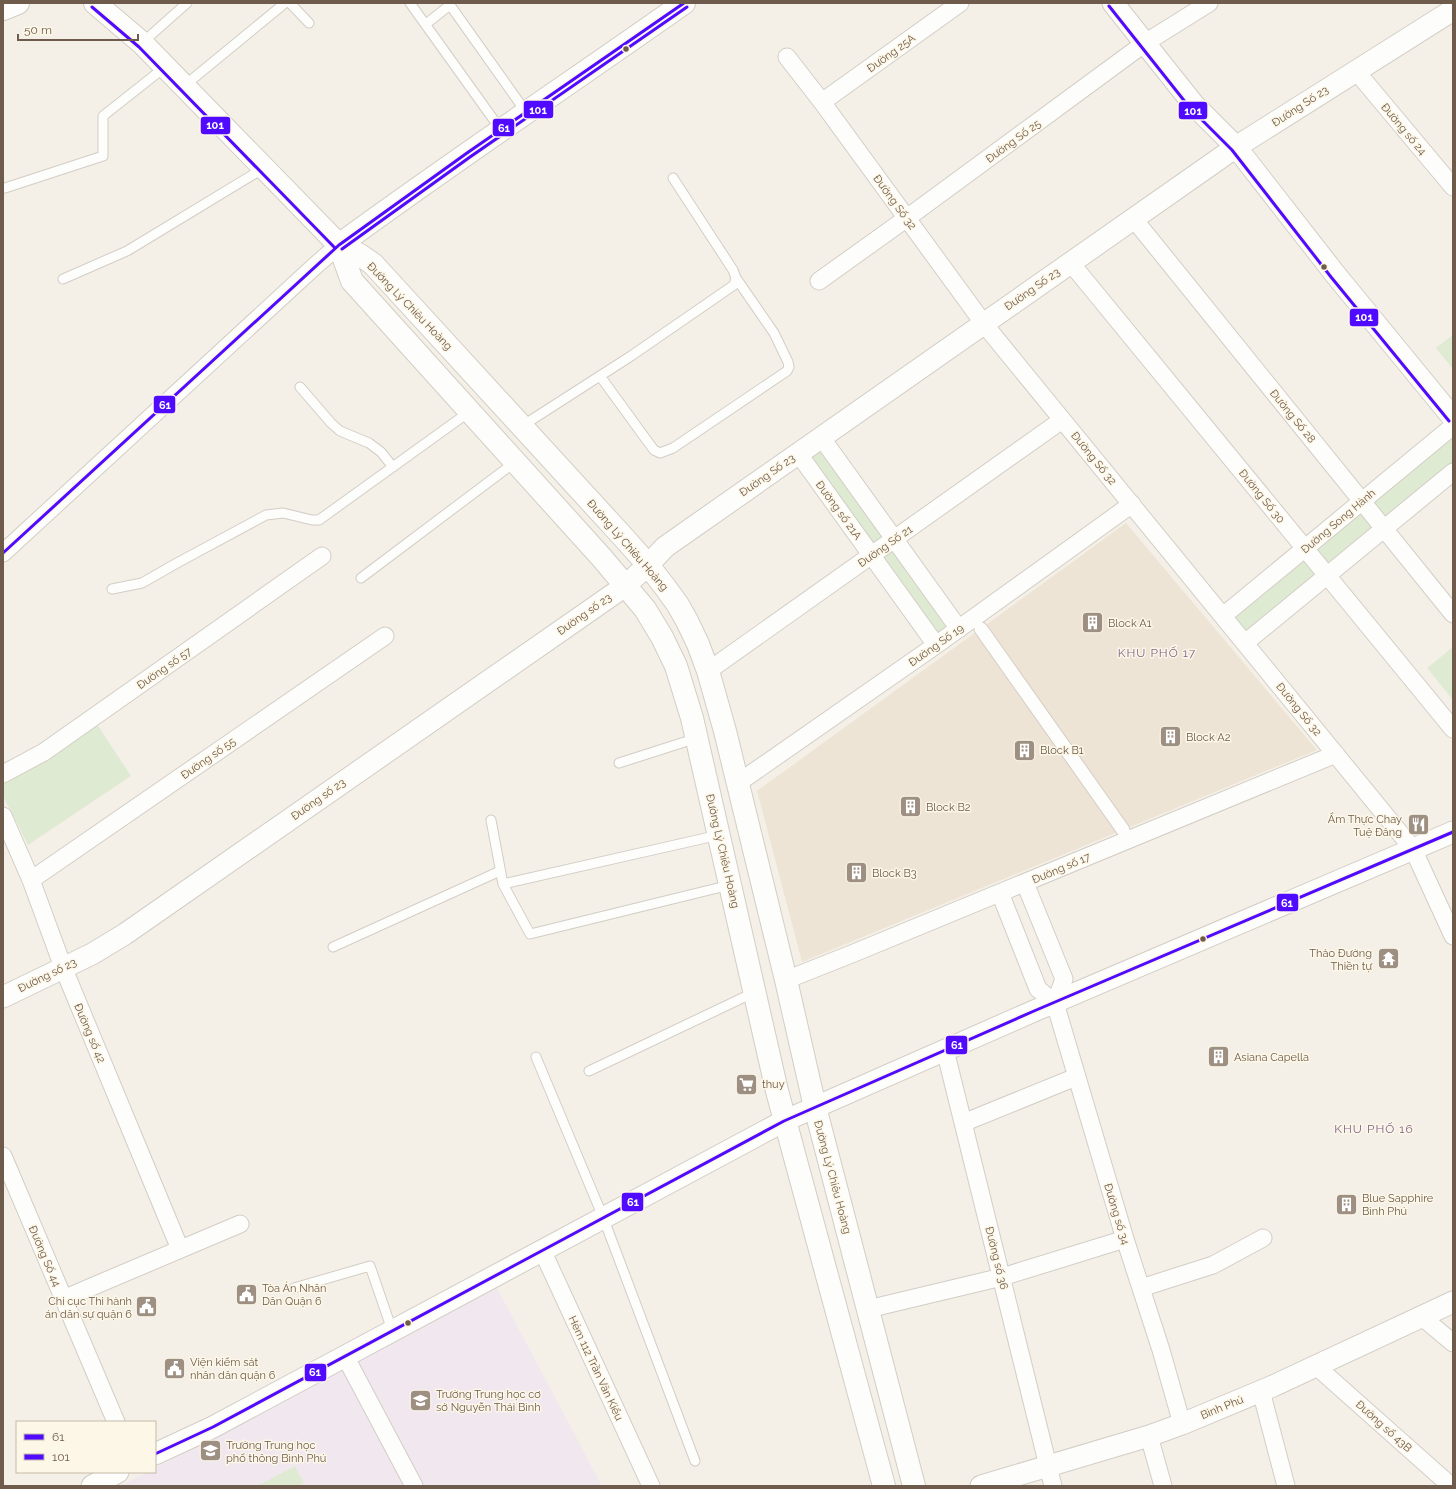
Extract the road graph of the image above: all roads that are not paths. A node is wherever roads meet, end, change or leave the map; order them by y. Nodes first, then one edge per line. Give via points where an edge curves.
1 (18, 3) edge
2 (95, 3) edge
3 (187, 3) edge
4 (285, 3) edge
5 (290, 3) edge
6 (410, 3) edge
7 (684, 3) edge
8 (960, 3) edge
9 (1113, 3) edge
10 (1208, 3) edge
11 (449, 4) edge
12 (3, 9) edge
13 (1453, 10) edge
14 (309, 23) dead end
15 (426, 24) junction
16 (1145, 43) junction
17 (142, 44) junction
18 (787, 57) dead end
19 (165, 67) junction
20 (1356, 70) junction
21 (184, 86) junction
22 (822, 102) junction
23 (526, 112) junction
24 (502, 130) junction
25 (1236, 147) junction
26 (264, 168) junction
27 (673, 178) dead end
28 (1453, 187) edge
29 (5, 188) dead end
30 (907, 218) junction
31 (1133, 218) junction
32 (339, 245) junction
33 (1070, 262) junction
34 (736, 278) junction
35 (63, 279) dead end
36 (819, 281) dead end
37 (984, 324) junction
38 (600, 376) junction
39 (300, 387) dead end
40 (469, 412) junction
41 (1453, 418) edge
42 (1062, 420) junction
43 (522, 426) junction
44 (1453, 426) edge
45 (821, 437) junction
46 (798, 454) junction
47 (515, 462) junction
48 (393, 467) junction
49 (1453, 472) edge
50 (1362, 501) junction
51 (1132, 504) junction
52 (1384, 529) junction
53 (894, 540) junction
54 (1305, 549) junction
55 (3, 553) edge
56 (322, 556) dead end
57 (872, 556) junction
58 (648, 566) junction
59 (1328, 575) junction
60 (361, 578) dead end
61 (625, 586) junction
62 (112, 589) dead end
63 (1453, 614) edge
64 (1223, 616) junction
65 (981, 628) dead end
66 (958, 629) junction
67 (385, 636) dead end
68 (1245, 643) junction
69 (936, 645) junction
70 (708, 671) junction
71 (1453, 729) edge
72 (697, 738) junction
73 (1336, 754) junction
74 (620, 763) dead end
75 (3, 774) edge
76 (738, 783) junction
77 (3, 816) edge
78 (491, 820) dead end
79 (1123, 830) dead end
80 (1453, 832) edge
81 (719, 835) junction
82 (1414, 849) junction
83 (500, 871) junction
84 (31, 880) junction
85 (1025, 883) junction
86 (503, 884) junction
87 (731, 885) junction
88 (1000, 893) junction
89 (1453, 936) edge
90 (333, 947) dead end
91 (63, 967) junction
92 (786, 980) junction
93 (755, 992) junction
94 (3, 997) edge
95 (1055, 1003) junction
96 (945, 1050) junction
97 (536, 1058) dead end
98 (589, 1071) dead end
99 (1076, 1077) junction
100 (815, 1107) junction
101 (784, 1121) junction
102 (963, 1123) junction
103 (3, 1156) edge
104 (603, 1217) junction
105 (240, 1224) dead end
106 (1263, 1238) dead end
107 (1125, 1239) junction
108 (180, 1249) junction
109 (542, 1250) junction
110 (1002, 1277) junction
111 (294, 1288) dead end
112 (1141, 1288) junction
113 (63, 1299) junction
114 (1453, 1302) edge
115 (868, 1309) junction
116 (1422, 1317) junction
117 (392, 1330) junction
118 (1453, 1344) edge
119 (345, 1356) junction
120 (1316, 1366) junction
121 (1261, 1391) junction
122 (116, 1421) edge
123 (1182, 1424) junction
124 (1149, 1436) junction
125 (156, 1454) edge
126 (695, 1461) dead end
127 (1048, 1465) junction
128 (116, 1473) edge
129 (92, 1486) edge
130 (414, 1486) edge
131 (651, 1486) edge
132 (884, 1486) edge
133 (914, 1486) edge
134 (981, 1486) edge
135 (1053, 1486) edge
136 (1163, 1486) edge
137 (1286, 1486) edge
138 (1451, 1486) edge

1 - 12 main road
2 - 17 main road
3 - 17 lane
4 - 21 lane
5 - 14 lane
6 - 15 lane
7 - 23 main road
8 - 22 street, Đường 25A
9 - 16 street
10 - 16 street, Đường Số 25
11 - 15 lane
11 - 23 lane
13 - 20 street, Đường Số 23
15 - 24 lane
16 - 25 street via 1194,105
16 - 30 street, Đường Số 25
17 - 19 main road
18 - 22 street, Đường Số 32
19 - 21 main road
19 - 29 lane via 103,116 103,156
20 - 25 street, Đường Số 23
20 - 28 street, Đường số 24
21 - 26 main road
22 - 30 street, Đường Số 32
23 - 24 main road
24 - 32 main road
25 - 31 street, Đường Số 23
25 - 41 street
26 - 32 main road
26 - 35 lane via 128,251
27 - 34 lane
30 - 36 street, Đường Số 25
30 - 37 street, Đường Số 32
31 - 33 street, Đường Số 23
31 - 50 street, Đường Số 28
32 - 40 main road, Đường Lý Chiêu Hoàng via 352,281
32 - 43 main road, Đường Lý Chiêu Hoàng via 373,264
32 - 55 street
33 - 37 street, Đường Số 23
33 - 54 street, Đường Số 30
34 - 38 lane via 734,285
34 - 38 lane via 774,333 788,362 787,371 673,448 660,453 654,450
37 - 42 street, Đường Số 32
37 - 45 street, Đường Số 23
38 - 43 lane
39 - 48 lane via 340,431 369,443 381,452
40 - 47 main road, Đường Lý Chiêu Hoàng
40 - 48 lane
42 - 51 street, Đường Số 32
42 - 53 street, Đường Số 21
43 - 58 main road, Đường Lý Chiêu Hoàng
44 - 50 street, Đường Song Hành
45 - 46 street, Đường Số 23
45 - 53 street
46 - 57 street, Đường số 21A
46 - 58 street, Đường Số 23 via 665,547
47 - 60 lane
47 - 61 main road, Đường Lý Chiêu Hoàng
48 - 62 lane via 319,520 283,513 266,516 142,583
49 - 52 street
50 - 52 street, Đường Số 28
50 - 54 street, Đường Song Hành
51 - 64 street, Đường Số 32
51 - 66 street, Đường Số 19
52 - 59 street
52 - 63 street, Đường Số 28
53 - 57 street, Đường Số 21
53 - 66 street
54 - 59 street, Đường Số 30
54 - 64 street, Đường Song Hành
56 - 75 street, Đường số 57 via 44,752
57 - 69 street, Đường số 21A
57 - 70 street, Đường Số 21
58 - 61 street, Đường Số 23
58 - 70 main road, Đường Lý Chiêu Hoàng via 687,621
59 - 68 street
59 - 71 street, Đường Số 30
61 - 72 main road, Đường Lý Chiêu Hoàng via 645,609 676,666 685,689
61 - 91 street, Đường số 23 via 125,934 92,954
64 - 68 street, Đường Số 32
65 - 79 street
66 - 69 street, Đường Số 19
67 - 84 street, Đường số 55
68 - 73 street, Đường Số 32
69 - 76 street, Đường Số 19
70 - 76 main road, Đường Lý Chiêu Hoàng
72 - 74 lane
72 - 81 main road, Đường Lý Chiêu Hoàng
73 - 82 street, Đường Số 32
73 - 85 street, Đường số 17
76 - 92 main road, Đường Lý Chiêu Hoàng
77 - 84 street, Đường số 42
78 - 83 lane
80 - 82 street
81 - 86 lane
81 - 87 main road, Đường Lý Chiêu Hoàng
82 - 89 street
82 - 95 street
83 - 86 lane
83 - 90 lane
84 - 91 street, Đường số 42
85 - 88 street, Đường số 17
85 - 95 street via 1064,979
86 - 87 lane via 530,934
87 - 93 main road, Đường Lý Chiêu Hoàng
88 - 92 street, Đường số 17
88 - 95 street via 1038,989
91 - 94 street, Đường số 23
91 - 108 street, Đường số 42
92 - 100 main road, Đường Lý Chiêu Hoàng
93 - 98 lane
93 - 101 main road, Đường Lý Chiêu Hoàng
95 - 96 street
95 - 99 street, Đường số 34
96 - 100 street
96 - 102 street, Đường số 36
97 - 104 lane
99 - 102 street
99 - 107 street, Đường số 34
100 - 101 street
100 - 115 main road, Đường Lý Chiêu Hoàng
101 - 104 street
101 - 132 main road, Đường Lý Chiêu Hoàng
102 - 110 street, Đường số 36
103 - 113 street, Đường Số 44
104 - 109 street
104 - 126 lane
105 - 108 street
106 - 112 street via 1212,1265
107 - 110 street
107 - 112 street, Đường số 34
108 - 113 street
109 - 117 street
109 - 131 street, Hẻm 112 Trần Văn Kiểu
110 - 115 street
110 - 127 street, Đường số 36
111 - 117 lane via 370,1266
112 - 123 street, Đường số 34
113 - 122 street, Đường Số 44
114 - 116 street, Bình Phú
115 - 133 main road, Đường Lý Chiêu Hoàng
116 - 118 street
116 - 120 street, Bình Phú
117 - 119 street
119 - 125 street via 212,1427
119 - 130 street
120 - 121 street, Bình Phú
120 - 138 street, Đường số 43B
121 - 123 street, Bình Phú
121 - 137 street
123 - 124 street, Bình Phú
124 - 127 street, Bình Phú
124 - 136 street
127 - 134 street, Bình Phú
127 - 135 street, Đường số 36
128 - 129 street

